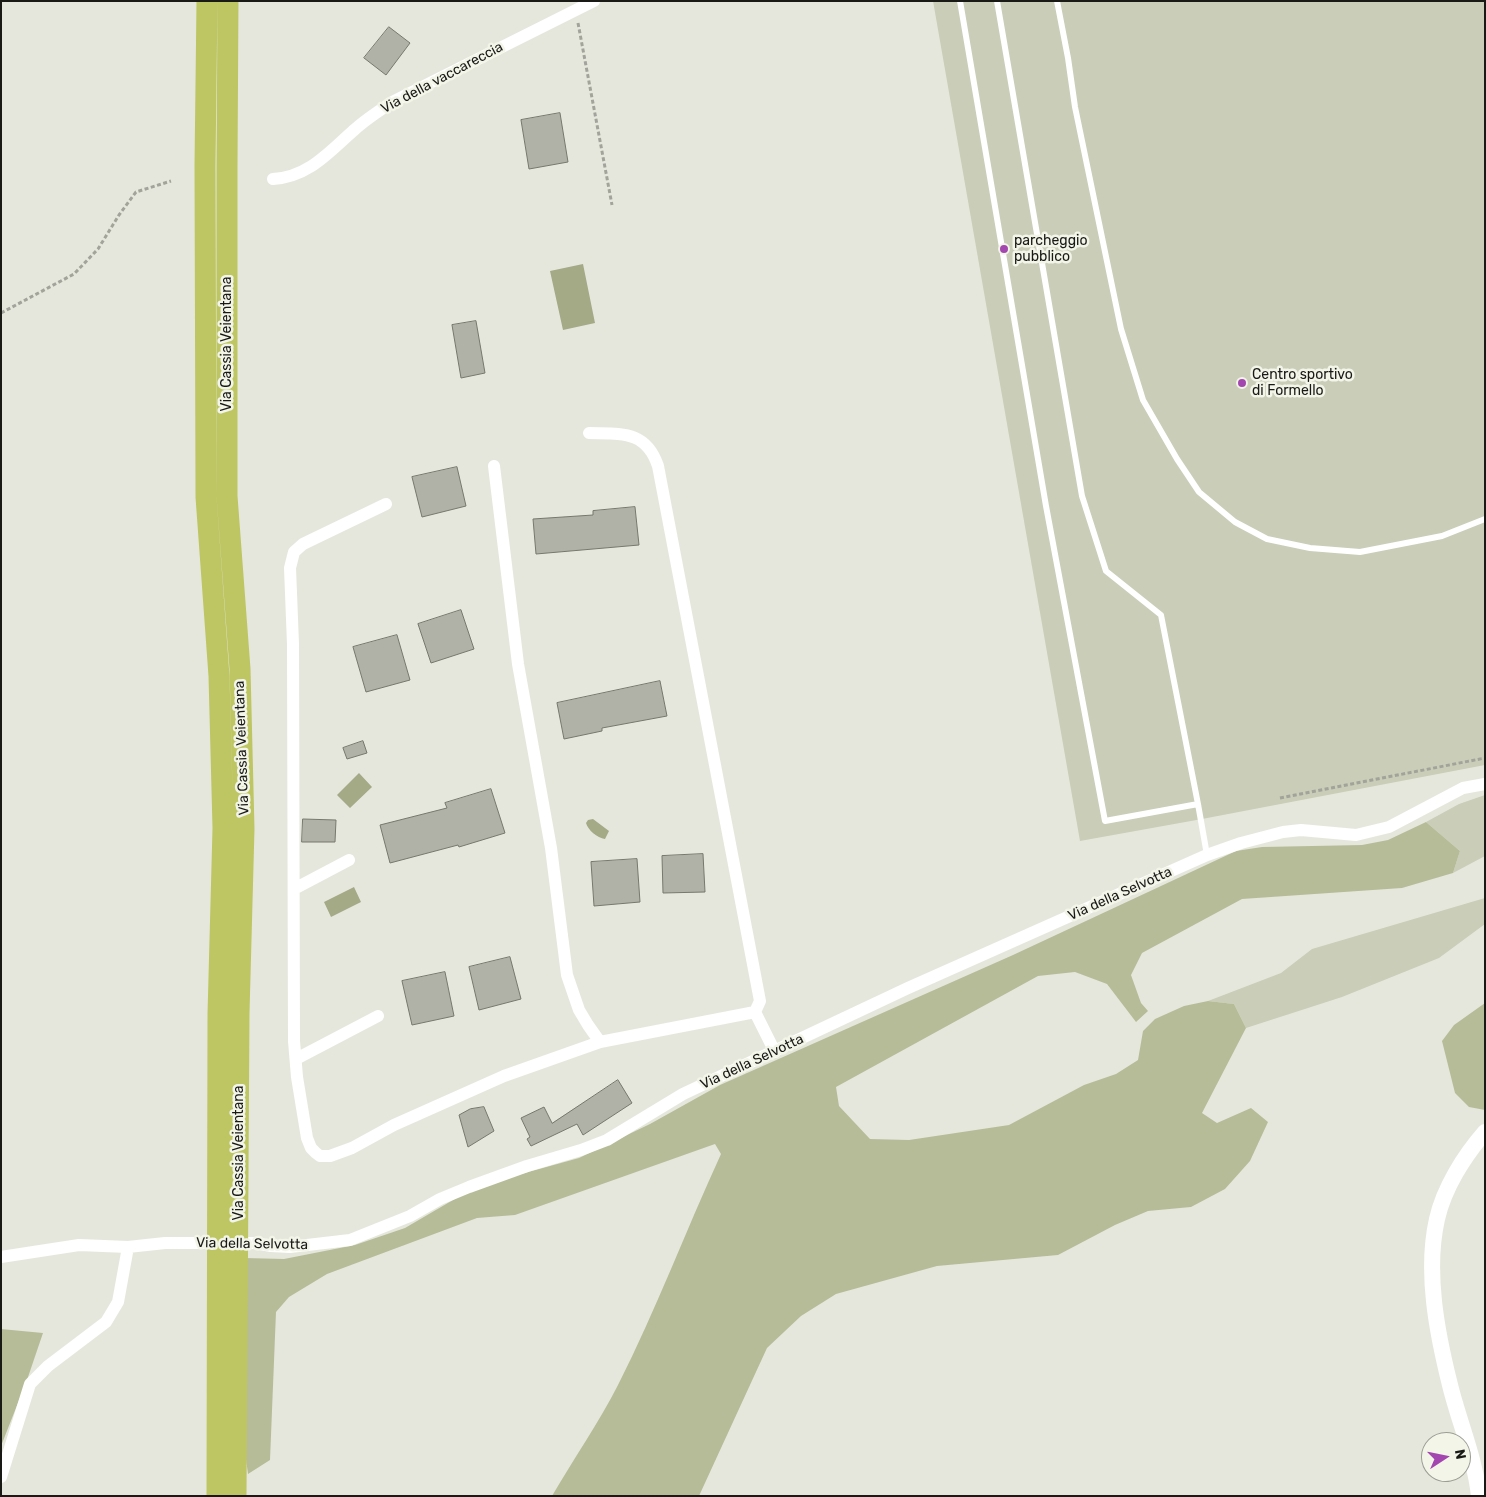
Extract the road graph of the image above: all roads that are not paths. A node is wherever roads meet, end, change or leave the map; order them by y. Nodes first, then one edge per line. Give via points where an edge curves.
1 (207, 1) edge
2 (228, 1) edge
3 (594, 1) edge
4 (960, 1) edge
5 (998, 1) edge
6 (1057, 1) edge
7 (273, 179) dead end
8 (589, 433) dead end
9 (494, 466) dead end
10 (386, 504) dead end
11 (1485, 519) edge
12 (1485, 784) edge
13 (1198, 804) junction
14 (1207, 855) junction
15 (349, 860) dead end
16 (294, 889) junction
17 (755, 1012) junction
18 (378, 1016) dead end
19 (600, 1042) junction
20 (775, 1052) junction
21 (296, 1059) junction
22 (1485, 1132) edge
23 (128, 1247) junction
24 (1, 1257) edge
25 (1, 1477) edge
26 (217, 1496) edge
27 (236, 1496) edge
28 (1479, 1496) edge

1 - 26 highway, Via Cassia Veientana via 206,497 219,676 223,828 218,1014
2 - 27 highway, Via Cassia Veientana via 227,496 240,669 244,829 239,1023
3 - 7 street, Via della vaccareccia via 394,101 367,119 306,171
4 - 13 lane via 1104,821
5 - 13 lane via 1082,496 1106,571 1161,615
6 - 11 lane via 1074,107 1121,329 1143,400 1199,492 1235,522 1266,539 1310,548 1360,552 1442,536
8 - 17 street via 621,434 640,440 650,448 658,466 760,1001
9 - 19 street via 518,664 551,848 568,975 579,1010
10 - 16 street via 308,541 294,552 291,559
12 - 14 street, Via della Selvotta via 1463,788 1389,827 1356,835 1301,830 1283,832
13 - 14 lane
14 - 20 street, Via della Selvotta via 908,988
15 - 16 street
16 - 21 street
17 - 19 street
17 - 20 street
18 - 21 street
19 - 21 street via 504,1076 330,1156 316,1153 307,1138
20 - 23 street, Via della Selvotta via 683,1094 607,1140 469,1186 410,1216 350,1240 290,1247 255,1243
22 - 28 street via 1460,1166 1444,1197 1437,1217 1433,1263 1444,1357
23 - 24 street, Via della Selvotta via 79,1245
23 - 25 street via 118,1302 106,1322 48,1366 30,1384

